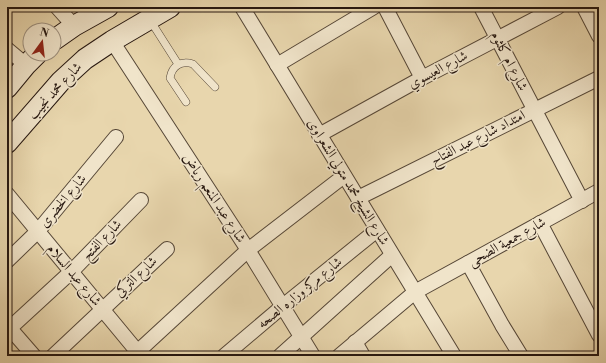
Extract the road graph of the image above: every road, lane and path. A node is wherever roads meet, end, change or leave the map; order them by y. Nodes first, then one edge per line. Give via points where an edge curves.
1 (57, 7) edge
2 (108, 7) edge
3 (170, 7) edge
4 (242, 7) edge
5 (374, 7) edge
6 (385, 7) edge
7 (481, 7) edge
8 (558, 7) edge
9 (584, 7) edge
10 (149, 18) junction
11 (74, 26) junction
12 (62, 34) edge
13 (599, 36) edge
14 (498, 39) junction
15 (112, 41) junction
16 (7, 50) edge
17 (22, 56) edge
18 (29, 62) edge
19 (178, 64) junction
20 (277, 65) junction
21 (422, 78) junction
22 (599, 78) edge
23 (7, 88) edge
24 (215, 88) dead end
25 (186, 102) dead end
26 (534, 110) junction
27 (319, 135) junction
28 (116, 137) dead end
29 (7, 143) edge
30 (344, 176) junction
31 (599, 191) edge
32 (7, 194) edge
33 (358, 198) junction
34 (141, 200) dead end
35 (582, 201) junction
36 (540, 223) junction
37 (377, 230) junction
38 (38, 231) junction
39 (167, 249) dead end
40 (248, 250) junction
41 (392, 255) junction
42 (7, 261) edge
43 (468, 263) junction
44 (72, 272) junction
45 (415, 292) junction
46 (282, 306) junction
47 (102, 308) junction
48 (8, 327) edge
49 (599, 334) edge
50 (302, 337) junction
51 (355, 342) junction
52 (28, 354) edge
53 (137, 354) edge
54 (53, 356) edge
55 (224, 356) edge
56 (280, 356) edge
57 (313, 356) edge
58 (339, 356) edge
59 (363, 356) edge
60 (454, 356) edge
61 (521, 356) edge

1 - 11 street
2 - 11 main road
3 - 10 main road, شارع محمد نجيب
4 - 20 street, شارع الشيخ محمد متولي الشعراوى
5 - 20 street
6 - 21 street
7 - 14 street, شارع ام كلثوم
8 - 14 street, شارع العيسوي
9 - 13 street
10 - 15 main road, شارع محمد نجيب
10 - 19 lane
11 - 12 main road
14 - 21 street, شارع العيسوي
14 - 26 street, شارع ام كلثوم
15 - 29 main road, شارع محمد نجيب via 85,59 61,81
15 - 40 street, شارع عبد المنعم رياض
16 - 17 street
18 - 23 main road
19 - 24 lane via 193,64
19 - 25 lane via 170,78
20 - 27 street, شارع الشيخ محمد متولي الشعراوى
21 - 27 street, شارع العيسوي
22 - 26 street, امتداد شارع عبد الفتاح
26 - 33 street, امتداد شارع عبد الفتاح
26 - 35 street, شارع ام كلثوم
27 - 30 street, شارع الشيخ محمد متولي الشعراوى
28 - 38 street, شارع الخضرى
30 - 33 street, شارع الشيخ محمد متولي الشعراوى
30 - 40 street
31 - 35 street, شارع جمعية الضحى
32 - 38 street, شارع عبد السلام
33 - 37 street, شارع الشيخ محمد متولي الشعراوى
34 - 44 street, شارع الفتح
35 - 36 street, شارع جمعية الضحى
36 - 43 street, شارع جمعية الضحى
36 - 49 street
37 - 41 street, شارع الشيخ محمد متولي الشعراوى
37 - 46 street, شارع مركز وزاره الصحه
38 - 42 street, شارع الخضرى
38 - 44 street, شارع عبد السلام
39 - 47 street, شارع التركي
40 - 46 street, شارع عبد المنعم رياض
40 - 53 street
41 - 45 street, شارع الشيخ محمد متولي الشعراوى
41 - 50 street
43 - 45 street, شارع جمعية الضحى
43 - 61 street
44 - 47 street, شارع عبد السلام
44 - 48 street, شارع الفتح
45 - 51 street, شارع جمعية الضحى
45 - 60 street, شارع الشيخ محمد متولي الشعراوى
46 - 50 street, شارع عبد المنعم رياض
46 - 55 street, شارع مركز وزاره الصحه
47 - 53 street, شارع عبد السلام
47 - 54 street, شارع التركي
48 - 52 street
50 - 56 street
50 - 57 street, شارع عبد المنعم رياض
51 - 58 street, شارع جمعية الضحى
51 - 59 street

